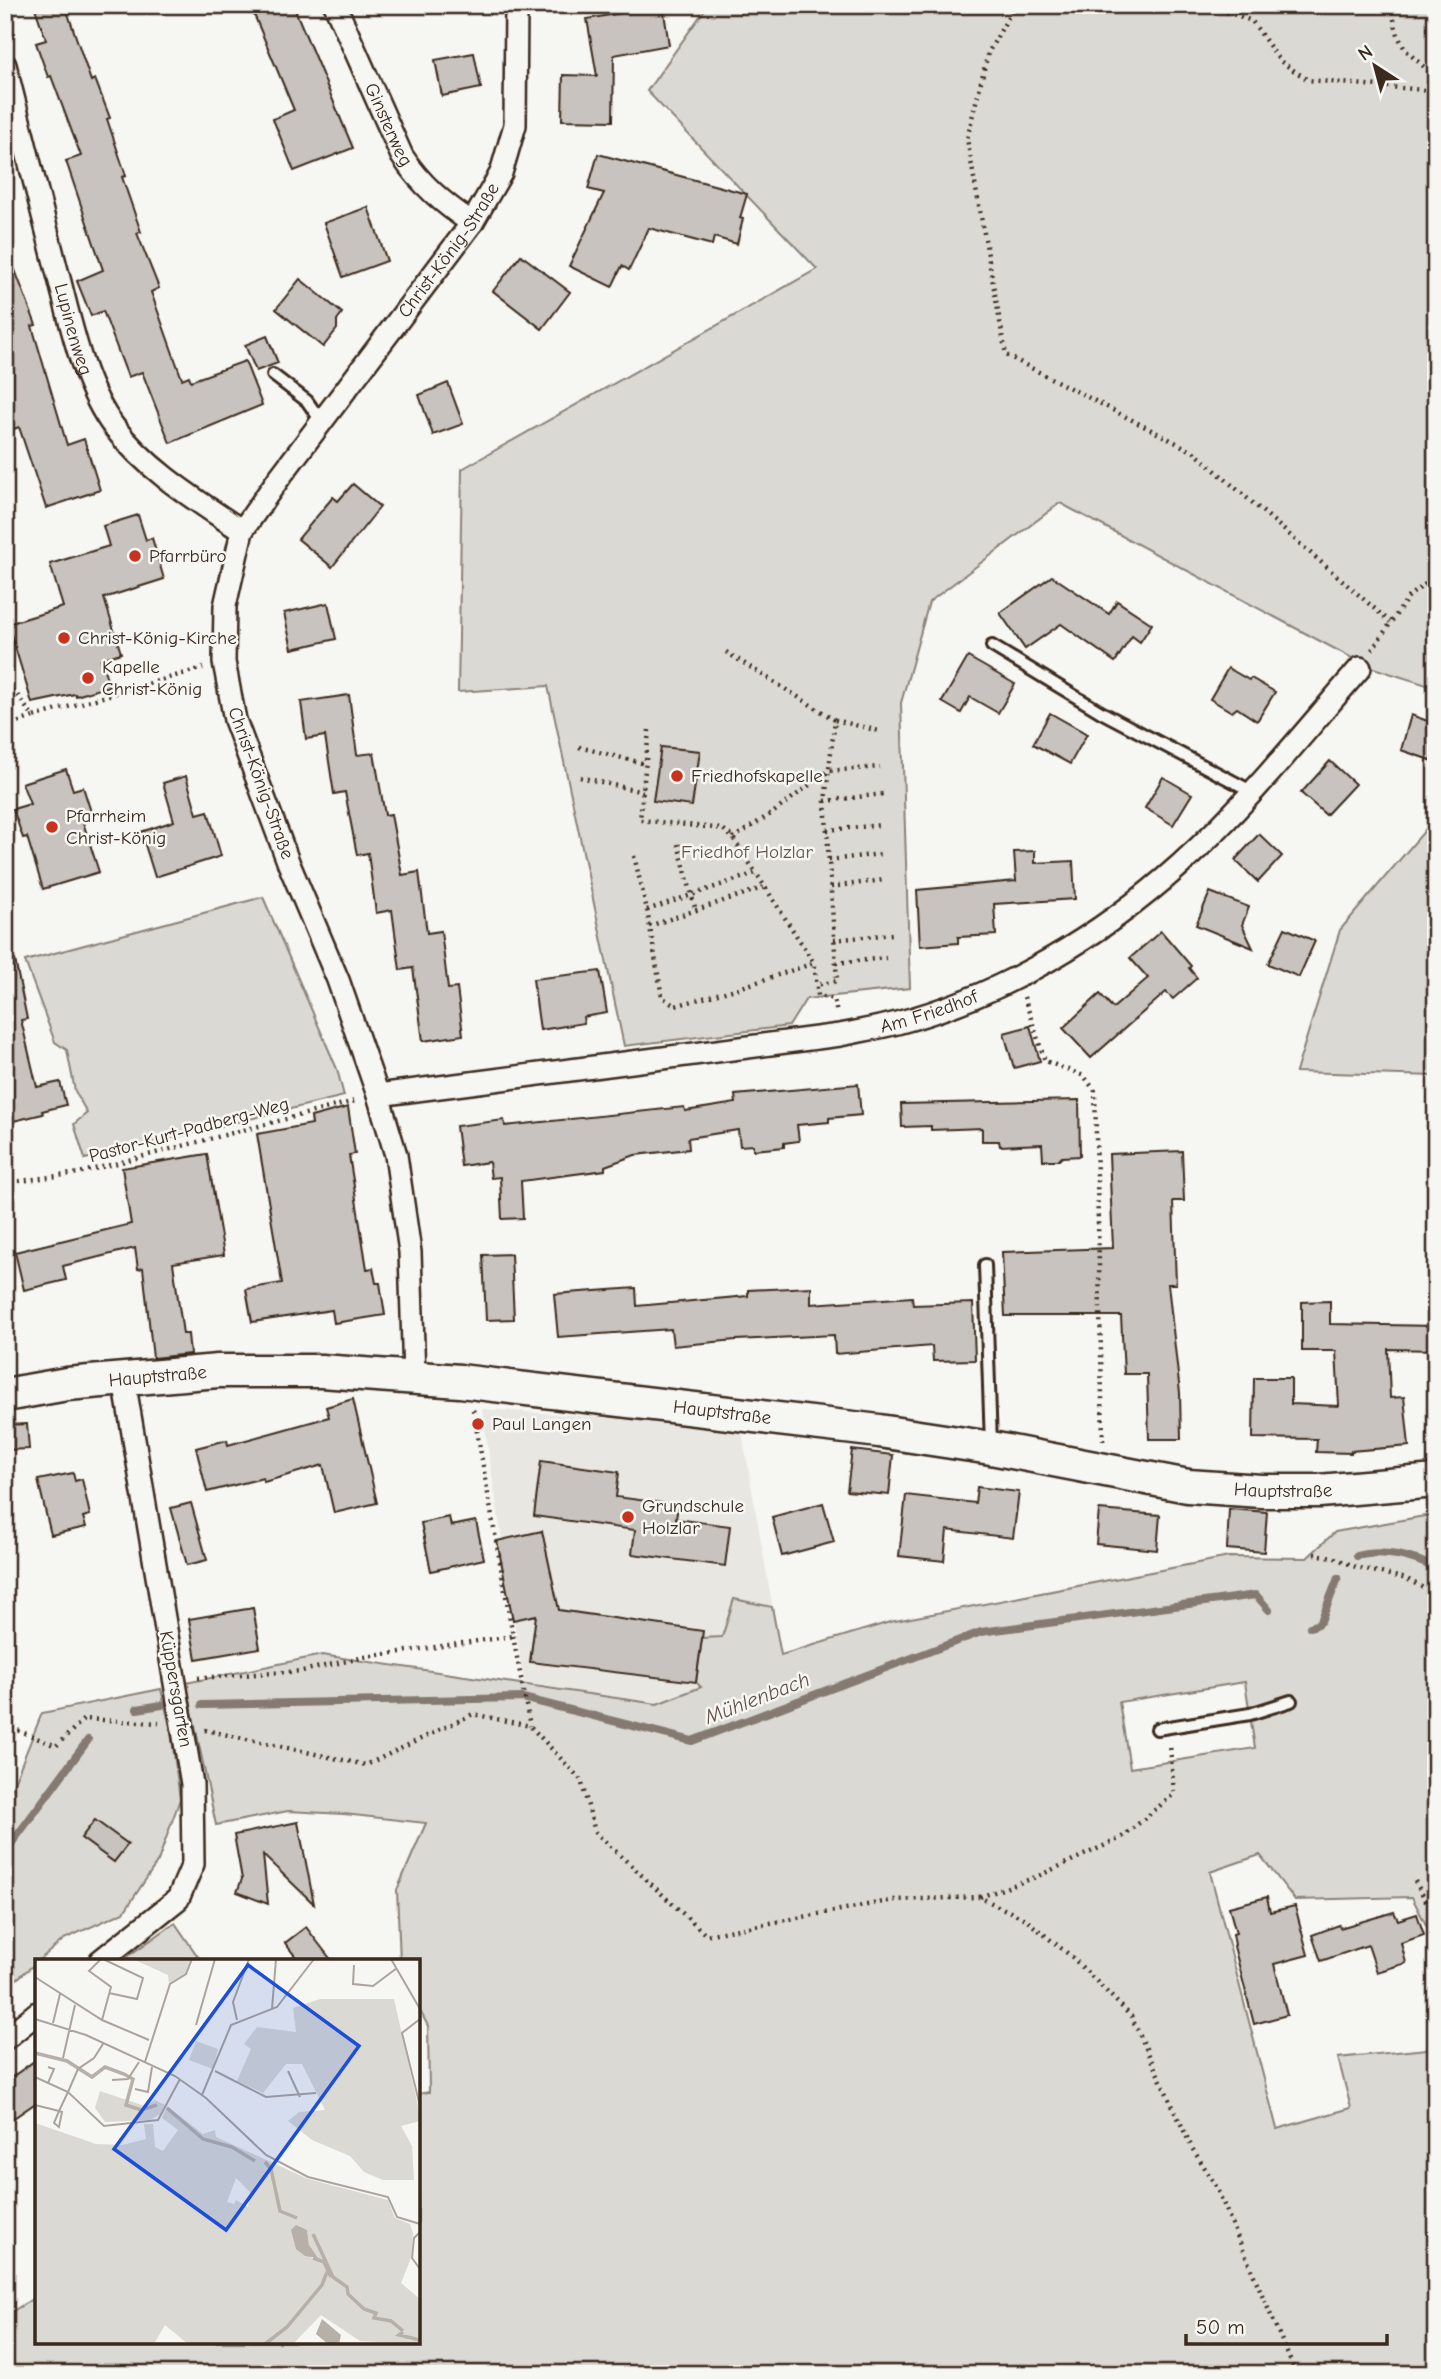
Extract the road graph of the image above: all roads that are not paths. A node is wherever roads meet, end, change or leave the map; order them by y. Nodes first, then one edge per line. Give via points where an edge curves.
1 (335, 5) edge
2 (516, 5) edge
3 (5, 65) edge
4 (472, 223) junction
5 (274, 375) dead end
6 (321, 421) junction
7 (242, 531) junction
8 (992, 646) dead end
9 (1360, 668) road end
10 (1253, 792) junction
11 (378, 1095) junction
12 (985, 1265) dead end
13 (414, 1377) junction
14 (124, 1380) junction
15 (5, 1395) edge
16 (991, 1448) junction
17 (1436, 1481) edge
18 (1291, 1701) dead end
19 (1163, 1728) road end
20 (103, 1959) edge
21 (35, 2015) edge
22 (5, 2039) edge

1 - 4 street, Ginsterweg via 408,165 438,199
2 - 4 street, Christ-König-Straße via 515,125 501,173
3 - 7 street, Lupinenweg via 78,349 101,406 153,468
4 - 6 street, Christ-König-Straße
5 - 6 lane via 307,401
6 - 7 street, Christ-König-Straße
7 - 11 street, Christ-König-Straße via 225,606 224,662 235,720 338,980
8 - 10 lane via 1101,712
9 - 10 street, Am Friedhof
10 - 11 street, Am Friedhof via 1182,863 1107,924 1017,977 961,1002 840,1035
11 - 13 street, Christ-König-Straße via 396,1156 410,1252
12 - 16 lane
13 - 14 main road, Hauptstraße via 218,1371
13 - 16 main road, Hauptstraße
14 - 15 main road, Hauptstraße
14 - 20 street, Küppersgarten via 192,1784 193,1864 178,1899
16 - 17 main road, Hauptstraße via 1188,1486 1319,1491
18 - 19 lane via 1250,1714
21 - 22 street

